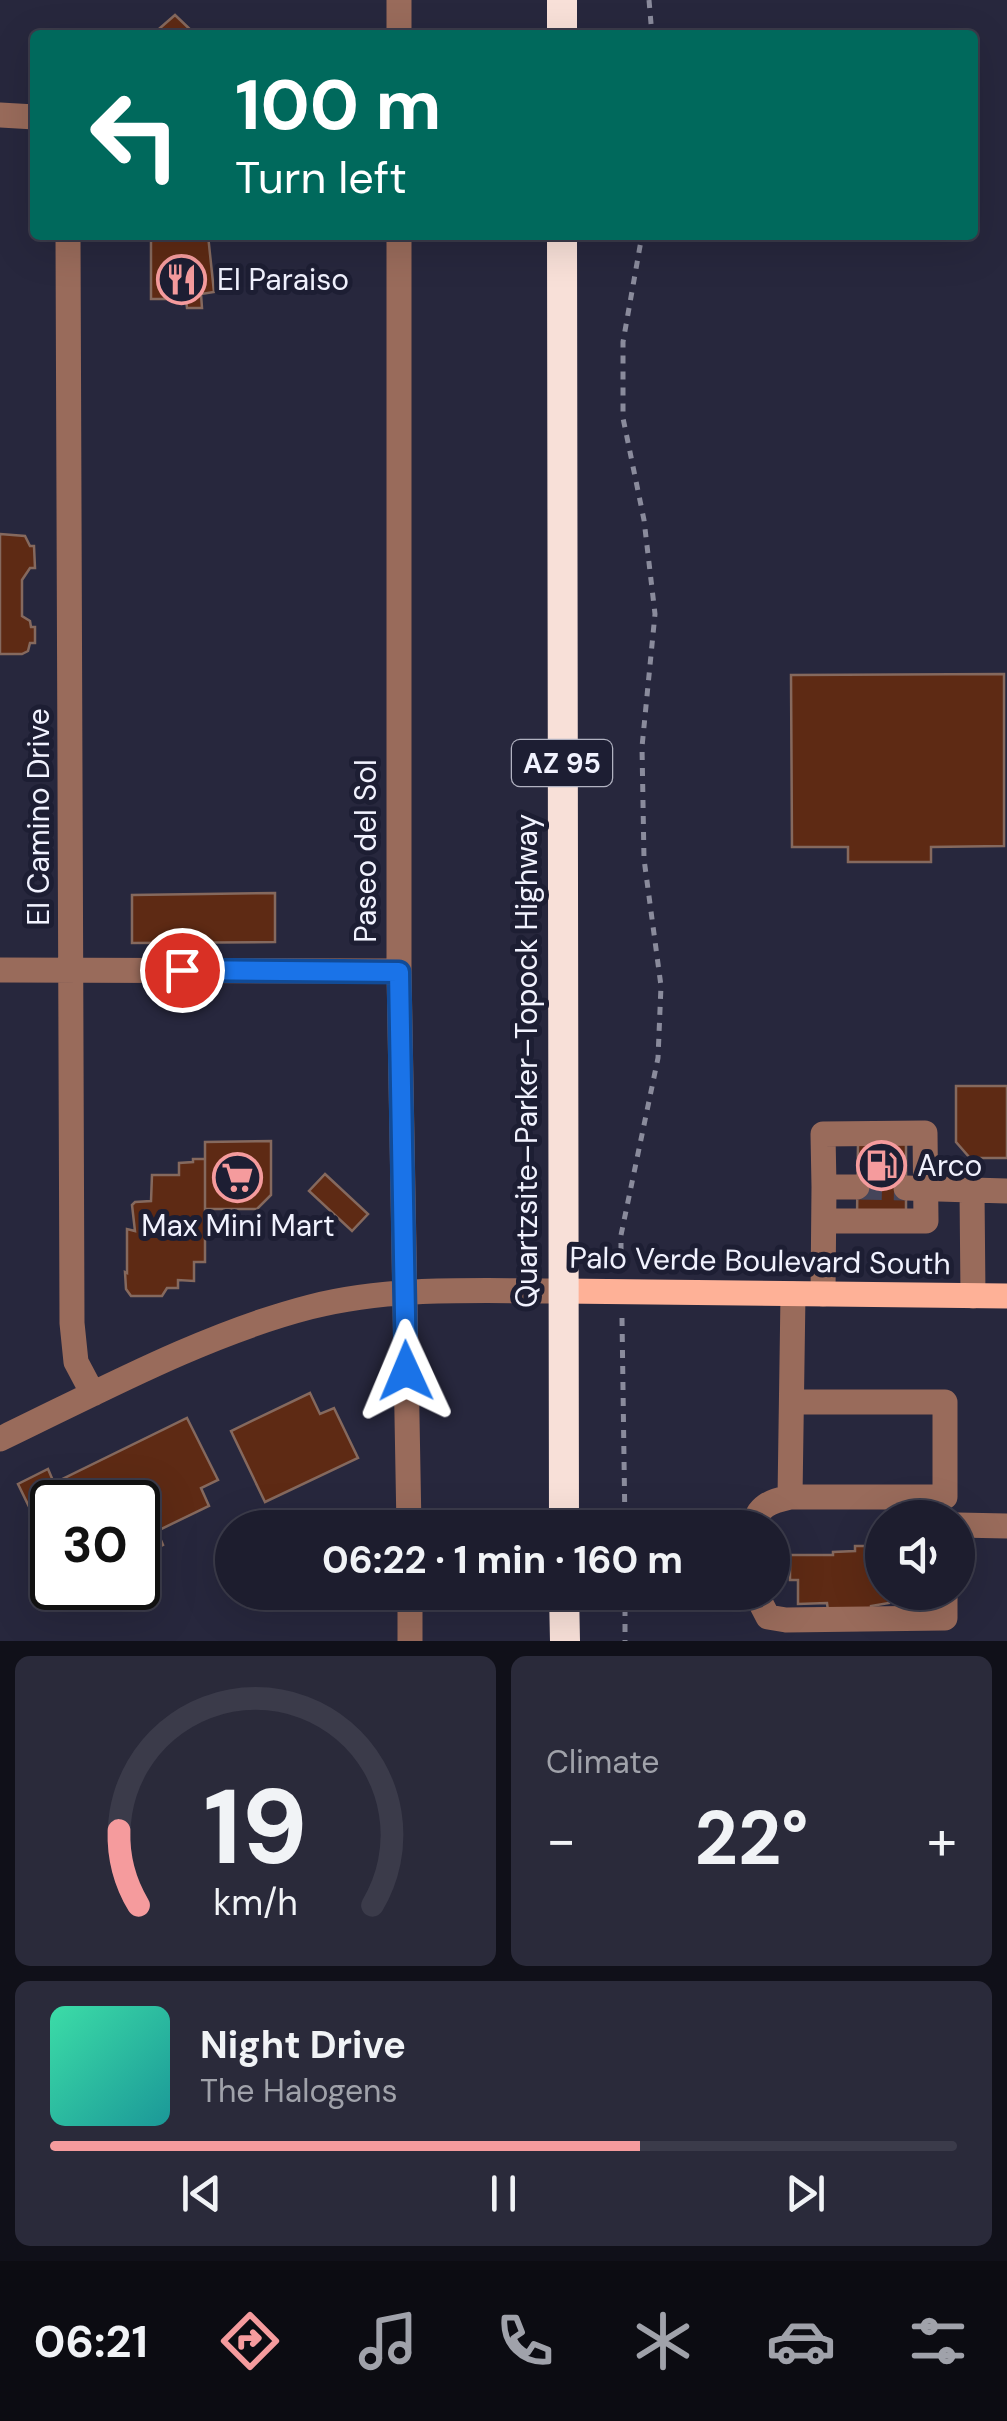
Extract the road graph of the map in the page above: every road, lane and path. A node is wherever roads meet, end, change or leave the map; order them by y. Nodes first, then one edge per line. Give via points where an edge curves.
1 (399, 0) edge
2 (562, 0) edge
3 (648, 0) edge
4 (399, 30) edge
5 (562, 30) edge
6 (651, 30) edge
7 (0, 116) edge
8 (30, 117) edge
9 (68, 240) edge
10 (399, 240) edge
11 (562, 240) edge
12 (641, 240) edge
13 (0, 970) edge
14 (73, 970) junction
15 (399, 972) junction
16 (824, 1187) junction
17 (857, 1187) tunnel mouth
18 (916, 1188) junction
19 (972, 1190) junction
20 (1007, 1191) edge
21 (824, 1221) junction
22 (562, 1291) junction
23 (405, 1292) junction
24 (621, 1292) junction
25 (793, 1294) junction
26 (823, 1294) junction
27 (973, 1296) junction
28 (1007, 1296) edge
29 (93, 1394) junction
30 (792, 1402) junction
31 (0, 1439) edge
32 (790, 1497) junction
33 (945, 1500) edge
34 (865, 1502) edge
35 (408, 1510) edge
36 (564, 1510) edge
37 (625, 1510) edge
38 (761, 1510) edge
39 (975, 1526) edge
40 (1007, 1526) edge
41 (410, 1610) edge
42 (564, 1610) edge
43 (625, 1610) edge
44 (764, 1610) edge
45 (892, 1610) edge
46 (410, 1641) edge
47 (565, 1641) edge
48 (625, 1641) edge

1 - 4 street
2 - 5 highway
3 - 6 path
7 - 8 street
9 - 14 street, El Camino Drive
10 - 15 street, Paseo del Sol
11 - 22 highway, Quartzsite–Parker–Topock Highway / AZ 95
12 - 24 path via 622,342 622,418 656,614 642,747 644,859 661,986 658,1058 621,1235
13 - 14 street
14 - 15 street
14 - 29 street, El Camino Drive via 72,1323 76,1362
15 - 23 street, Paseo del Sol
16 - 17 street
16 - 18 street via 823,1134 926,1133
16 - 21 street
18 - 19 street
18 - 21 street via 926,1221
19 - 20 street
19 - 27 street
21 - 26 street
22 - 23 street, Palo Verde Boulevard South
22 - 24 main road, Palo Verde Boulevard South
22 - 36 highway, Quartzsite–Parker–Topock Highway / AZ 95
23 - 29 street, Palo Verde Boulevard South via 311,1306
23 - 35 street, Paseo del Sol
24 - 25 main road, Palo Verde Boulevard South
24 - 37 path
25 - 26 main road, Palo Verde Boulevard South
25 - 30 street
26 - 27 main road, Palo Verde Boulevard South
27 - 28 main road, Palo Verde Boulevard South
29 - 31 street, Palo Verde Boulevard South
30 - 32 street
30 - 33 street via 945,1402
32 - 34 street
32 - 38 street
39 - 40 street
41 - 46 street
42 - 47 highway
43 - 48 path
44 - 45 street via 786,1620

